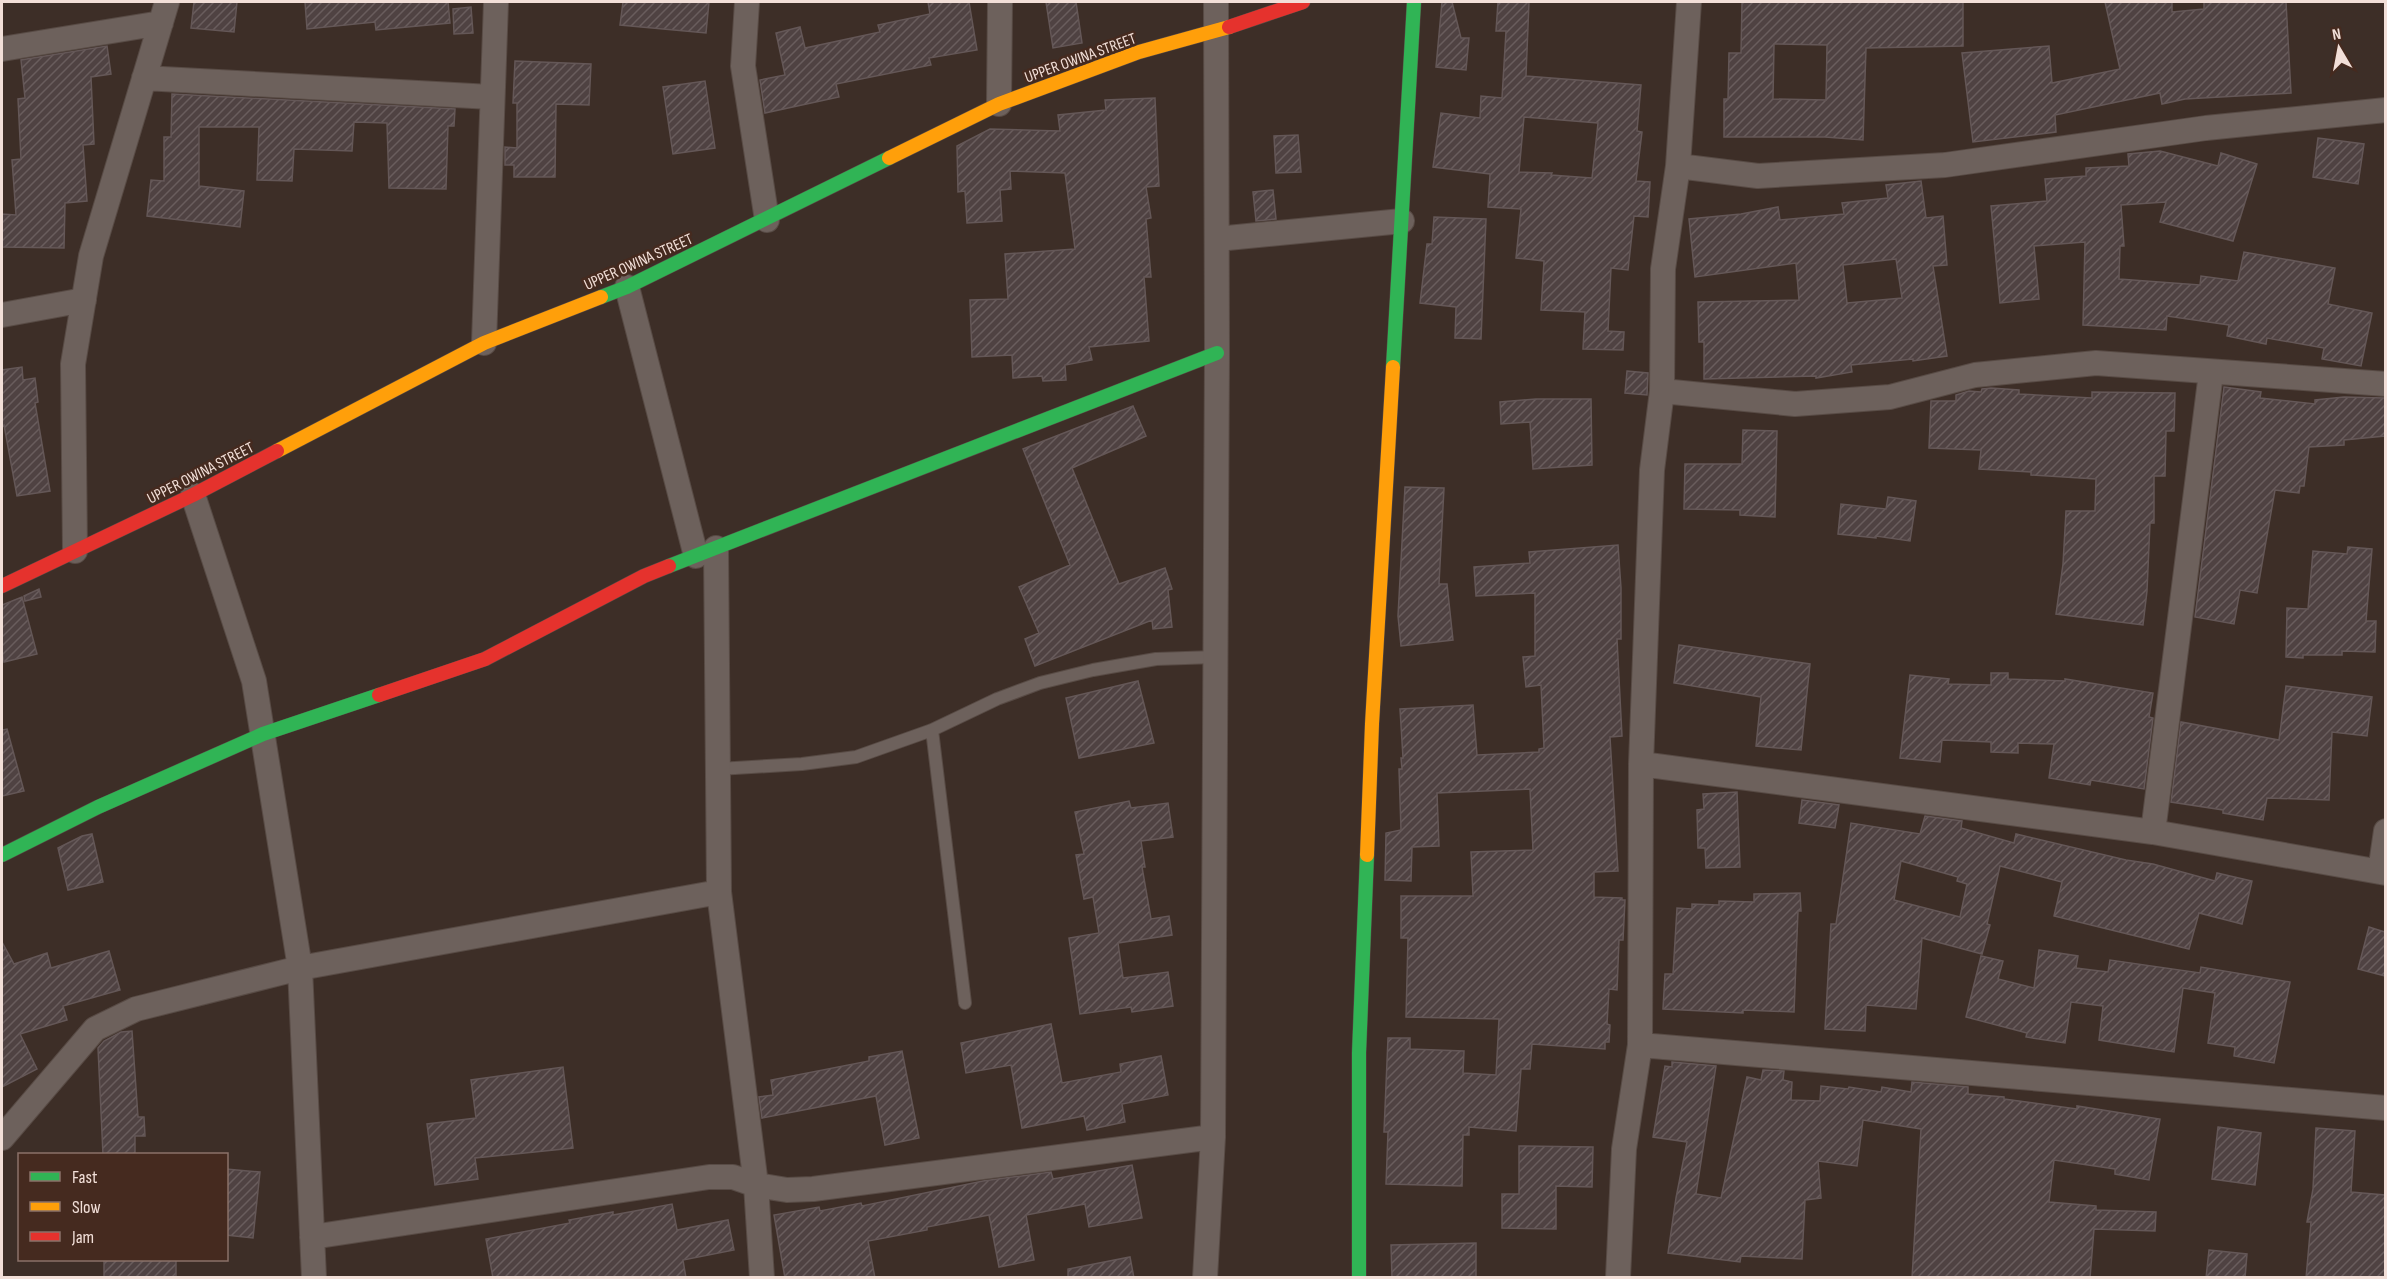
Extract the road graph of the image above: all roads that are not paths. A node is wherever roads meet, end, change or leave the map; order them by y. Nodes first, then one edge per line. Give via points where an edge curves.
1 (496, 2) edge
2 (747, 2) edge
3 (1000, 2) edge
4 (1216, 2) edge
5 (1303, 2) edge
6 (1414, 2) edge
7 (1689, 2) edge
8 (164, 12) edge
9 (1216, 31) junction
10 (2, 49) edge
11 (144, 78) junction
12 (491, 97) junction
13 (999, 104) junction
14 (2385, 110) edge
15 (1678, 166) junction
16 (767, 219) junction
17 (1402, 221) junction
18 (1217, 239) junction
19 (627, 287) junction
20 (84, 300) junction
21 (2, 315) edge
22 (484, 343) junction
23 (1217, 353) junction
24 (2211, 373) junction
25 (2385, 384) edge
26 (1662, 391) junction
27 (193, 495) junction
28 (75, 551) junction
29 (706, 552) junction
30 (2, 586) edge
31 (1215, 657) junction
32 (932, 730) junction
33 (263, 734) junction
34 (1641, 764) junction
35 (718, 769) junction
36 (2153, 831) junction
37 (2385, 831) edge
38 (2, 855) edge
39 (2383, 873) edge
40 (719, 892) junction
41 (300, 968) junction
42 (965, 1003) dead end
43 (1640, 1045) junction
44 (2385, 1108) edge
45 (1213, 1137) junction
46 (2, 1138) edge
47 (756, 1185) junction
48 (312, 1237) junction
49 (314, 1278) edge
50 (762, 1278) edge
51 (1205, 1278) edge
52 (1359, 1278) edge
53 (1618, 1278) edge

1 - 12 street
2 - 16 street via 743,66
3 - 13 street
4 - 9 street
5 - 9 street, UPPER OWINA STREET
6 - 17 street
7 - 15 street
8 - 10 street
8 - 11 street
9 - 13 street, UPPER OWINA STREET via 1139,52
9 - 18 street
11 - 12 street
11 - 20 street via 92,256
12 - 22 street
13 - 16 street, UPPER OWINA STREET
14 - 15 street via 2206,128 1945,165 1758,176
15 - 26 street via 1663,269
16 - 19 street, UPPER OWINA STREET
17 - 18 street
17 - 52 street via 1372,724 1359,1053
18 - 23 street
19 - 22 street, UPPER OWINA STREET
19 - 29 street
20 - 21 street
20 - 28 street via 73,364
22 - 27 street, UPPER OWINA STREET
23 - 29 street
23 - 31 street
24 - 25 street
24 - 26 street via 2096,363 1975,375 1890,396 1795,404
24 - 36 street
26 - 34 street via 1652,470
27 - 28 street, UPPER OWINA STREET
27 - 33 street via 254,681
28 - 30 street, UPPER OWINA STREET
29 - 33 street via 644,576 485,659
29 - 35 street
31 - 32 lane via 1155,659 1040,683
31 - 45 street
32 - 35 lane via 856,757
32 - 42 lane
33 - 38 street via 98,807
33 - 41 street
34 - 36 street
34 - 43 street
35 - 40 street
36 - 39 street
37 - 39 street
40 - 41 street
40 - 47 street
41 - 46 street via 136,1009 95,1029
41 - 48 street
43 - 44 street
43 - 53 street via 1624,1149
45 - 47 street via 813,1189
45 - 51 street
47 - 48 street via 733,1177 709,1177
47 - 50 street
48 - 49 street

